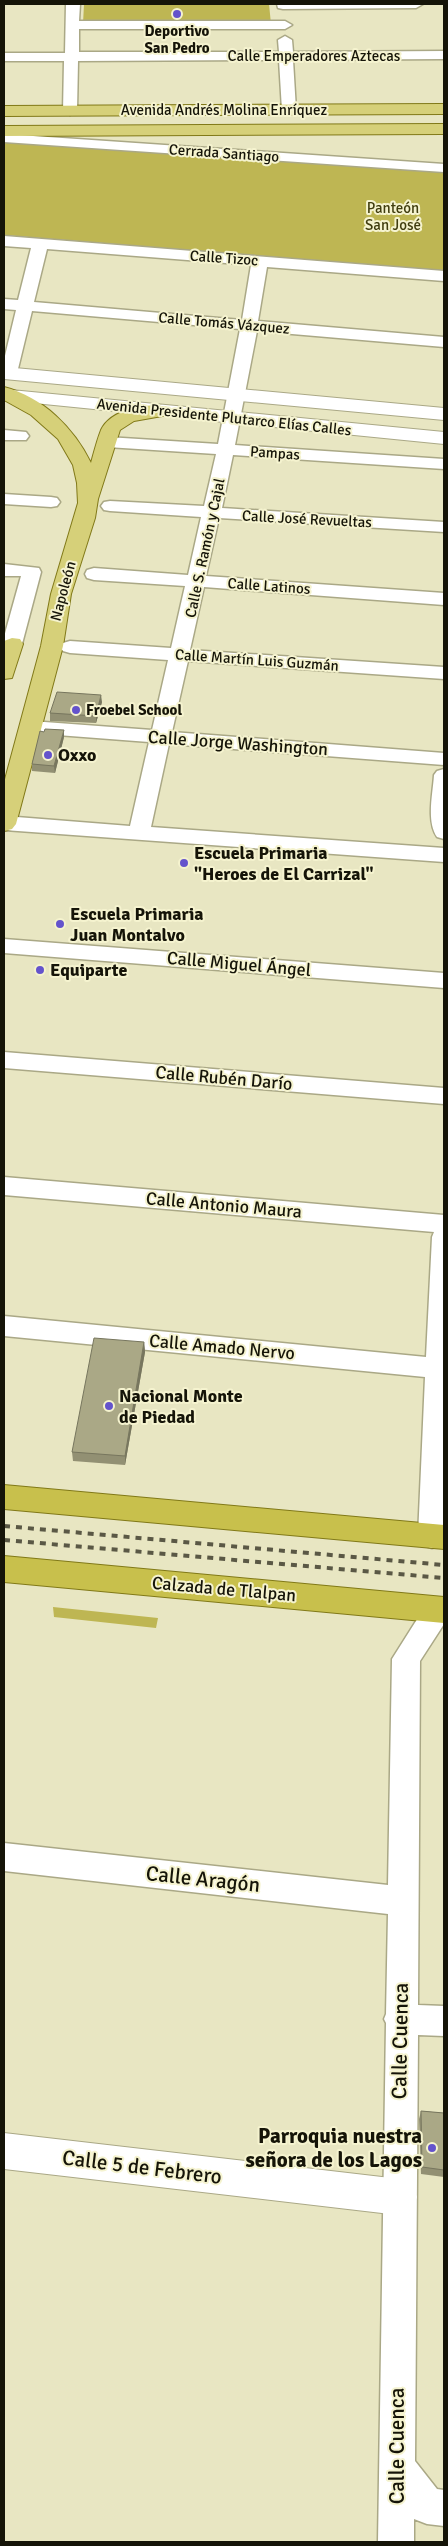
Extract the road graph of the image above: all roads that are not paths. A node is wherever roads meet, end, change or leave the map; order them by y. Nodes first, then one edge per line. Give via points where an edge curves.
1 (73, 4) edge
2 (283, 4) edge
3 (416, 4) edge
4 (285, 25) junction
5 (72, 26) junction
6 (444, 55) edge
7 (286, 56) junction
8 (4, 57) edge
9 (71, 57) junction
10 (444, 109) edge
11 (289, 110) junction
12 (4, 111) edge
13 (70, 111) junction
14 (444, 129) edge
15 (4, 130) edge
16 (290, 130) junction
17 (4, 138) edge
18 (292, 158) junction
19 (444, 168) edge
20 (4, 241) edge
21 (40, 244) junction
22 (260, 260) junction
23 (444, 276) edge
24 (4, 304) edge
25 (25, 305) junction
26 (250, 326) junction
27 (444, 342) edge
28 (6, 373) edge
29 (6, 395) edge
30 (238, 395) junction
31 (161, 411) junction
32 (444, 414) edge
33 (233, 418) junction
34 (444, 438) edge
35 (107, 442) junction
36 (226, 450) junction
37 (444, 464) edge
38 (4, 499) edge
39 (51, 502) dead end
40 (88, 504) junction
41 (110, 506) dead end
42 (213, 514) junction
43 (444, 527) edge
44 (19, 571) edge
45 (94, 574) dead end
46 (198, 581) junction
47 (444, 599) edge
48 (8, 643) edge
49 (70, 647) dead end
50 (181, 654) junction
51 (4, 673) edge
52 (444, 673) edge
53 (32, 727) junction
54 (161, 737) junction
55 (444, 759) edge
56 (444, 775) edge
57 (4, 823) edge
58 (444, 832) edge
59 (139, 833) junction
60 (444, 855) edge
61 (4, 946) edge
62 (444, 981) edge
63 (4, 1060) edge
64 (444, 1096) edge
65 (4, 1186) edge
66 (444, 1224) edge
67 (444, 1237) edge
68 (4, 1326) edge
69 (440, 1368) junction
70 (4, 1497) edge
71 (438, 1537) edge
72 (4, 1569) edge
73 (441, 1610) edge
74 (4, 1857) edge
75 (402, 1900) junction
76 (400, 2019) junction
77 (444, 2022) edge
78 (4, 2151) edge
79 (399, 2197) junction
80 (396, 2466) junction
81 (444, 2508) edge
82 (396, 2542) edge

1 - 5 street
2 - 3 street
2 - 4 street
4 - 5 street
4 - 7 street
5 - 9 street
6 - 7 street, Calle Emperadores Aztecas
7 - 9 street, Calle Emperadores Aztecas
7 - 11 street
8 - 9 street, Calle Emperadores Aztecas
9 - 13 street
10 - 11 main road, Avenida Andrés Molina Enríquez
11 - 13 main road, Avenida Andrés Molina Enríquez
12 - 13 main road, Avenida Andrés Molina Enríquez
14 - 16 main road, Avenida Andrés Molina Enríquez
15 - 16 main road, Avenida Andrés Molina Enríquez
16 - 18 street
17 - 18 street, Cerrada Santiago
18 - 19 street, Cerrada Santiago
20 - 21 street, Calle Tizoc
21 - 22 street, Calle Tizoc
21 - 25 street
22 - 23 street, Calle Tizoc
22 - 26 street, Calle S. Ramón y Cajal
24 - 25 street, Calle Tomás Vázquez
25 - 26 street, Calle Tomás Vázquez
25 - 28 street
26 - 27 street, Calle Tomás Vázquez
26 - 30 street, Calle S. Ramón y Cajal
28 - 30 main road, Avenida Presidente Plutarco Elías Calles
29 - 31 main road, Avenida Presidente Plutarco Elías Calles
29 - 40 main road, Napoleón via 50,422 69,439 84,467
30 - 32 main road, Avenida Presidente Plutarco Elías Calles
30 - 33 street, Calle S. Ramón y Cajal
31 - 33 main road, Avenida Presidente Plutarco Elías Calles
31 - 35 main road via 133,414 116,421
33 - 34 main road, Avenida Presidente Plutarco Elías Calles
33 - 36 street, Calle S. Ramón y Cajal
35 - 36 street, Pampas
35 - 40 main road
36 - 37 street, Pampas
36 - 42 street, Calle S. Ramón y Cajal
38 - 39 street
40 - 53 main road, Napoleón via 54,616 52,646
41 - 42 street, Calle José Revueltas
42 - 43 street, Calle José Revueltas
42 - 46 street, Calle S. Ramón y Cajal
44 - 48 street, Napoleón
45 - 46 street, Calle Latinos
46 - 47 street, Calle Latinos
46 - 50 street, Calle S. Ramón y Cajal
48 - 51 main road, Napoleón
49 - 50 street, Calle Martín Luis Guzmán
50 - 52 street, Calle Martín Luis Guzmán
50 - 54 street, Calle S. Ramón y Cajal
53 - 54 street, Calle Jorge Washington
53 - 57 main road, Napoleón
54 - 55 street, Calle Jorge Washington
54 - 59 street, Calle S. Ramón y Cajal
56 - 58 street
57 - 59 street
59 - 60 street
61 - 62 street, Calle Miguel Ángel
63 - 64 street, Calle Rubén Darío
65 - 66 street, Calle Antonio Maura
67 - 69 street
68 - 69 street, Calle Amado Nervo
69 - 71 street
70 - 71 highway
72 - 73 highway, Calzada de Tlalpan
73 - 75 street, Calle Cuenca via 406,1659
74 - 75 street, Calle Aragón
75 - 76 street, Calle Cuenca
76 - 77 street
76 - 79 street, Calle Cuenca
78 - 79 main road, Calle 5 de Febrero
79 - 80 street, Calle Cuenca
80 - 81 street via 426,2506
80 - 82 street, Calle Cuenca

